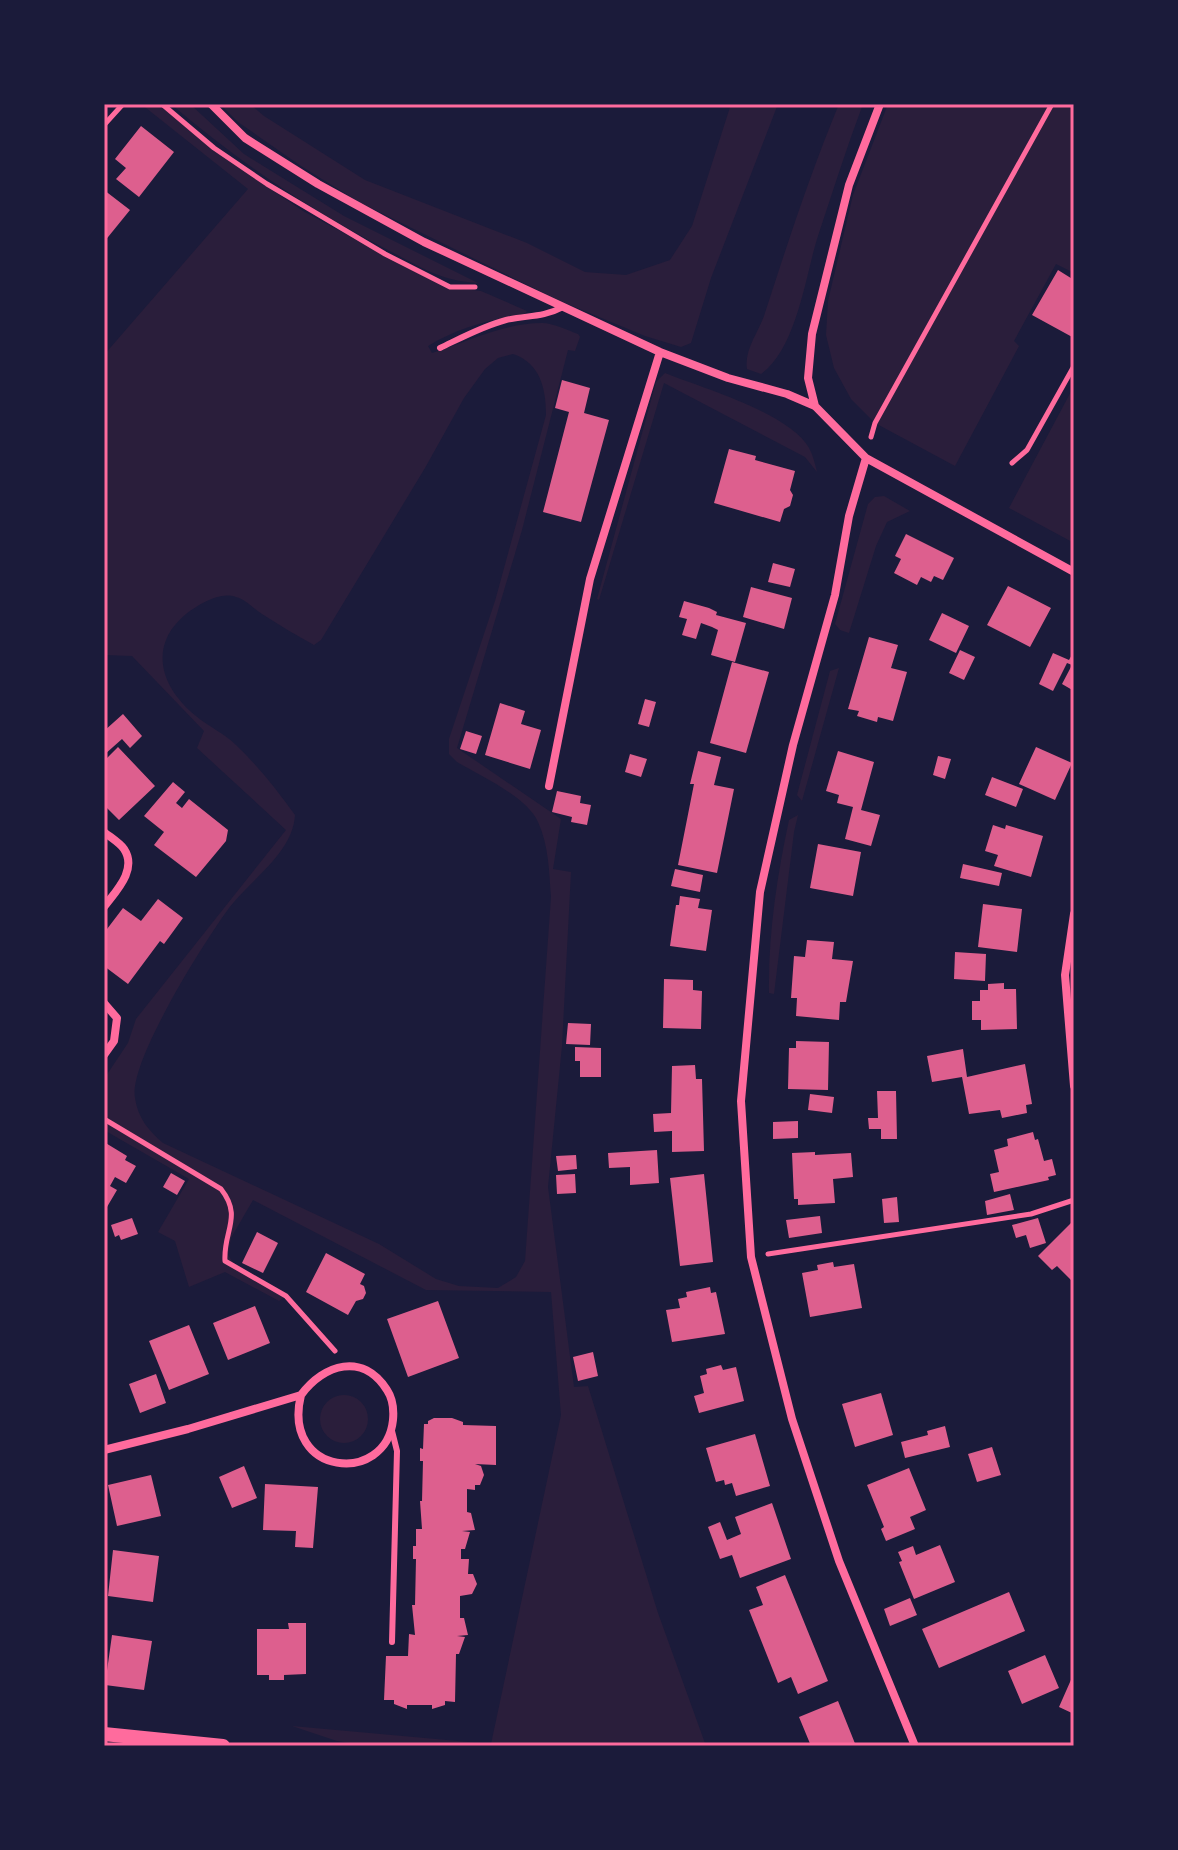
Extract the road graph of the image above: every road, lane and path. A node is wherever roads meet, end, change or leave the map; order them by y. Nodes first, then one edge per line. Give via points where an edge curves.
1 (123, 104) edge
2 (211, 104) edge
3 (880, 104) edge
4 (1052, 104) edge
5 (104, 125) edge
6 (563, 307) junction
7 (440, 348) dead end
8 (660, 352) junction
9 (1074, 366) edge
10 (815, 406) junction
11 (866, 458) junction
12 (1012, 463) dead end
13 (1074, 572) edge
14 (549, 786) dead end
15 (104, 832) edge
16 (104, 907) edge
17 (1074, 914) edge
18 (104, 1003) edge
19 (104, 1055) edge
20 (1074, 1086) edge
21 (104, 1119) edge
22 (1074, 1200) edge
23 (751, 1257) junction
24 (350, 1366) junction
25 (301, 1395) junction
26 (392, 1431) junction
27 (104, 1450) edge
28 (392, 1642) dead end
29 (104, 1734) edge
30 (223, 1746) edge
31 (915, 1746) edge

1 - 5 path
2 - 6 street via 245,138 318,184 424,242
3 - 10 street via 849,185 812,334 808,378
4 - 11 path via 875,423
6 - 7 lane via 547,316 507,320
6 - 8 street
8 - 10 street
8 - 14 street via 590,579
9 - 12 path via 1027,450
10 - 11 street
11 - 13 street
11 - 23 street via 760,892 741,1101
15 - 16 street via 124,850 128,862 126,878
17 - 20 street via 1065,975
18 - 19 street via 117,1018 114,1041
21 - 24 path via 221,1189 233,1213 225,1261 286,1296
22 - 23 path via 1031,1214
23 - 31 street via 792,1419 839,1561
24 - 25 street via 331,1368 312,1379
24 - 26 street via 382,1382 394,1410
25 - 26 street via 298,1426 323,1458 340,1464 367,1459
25 - 27 street
26 - 28 lane via 397,1451
29 - 30 street

